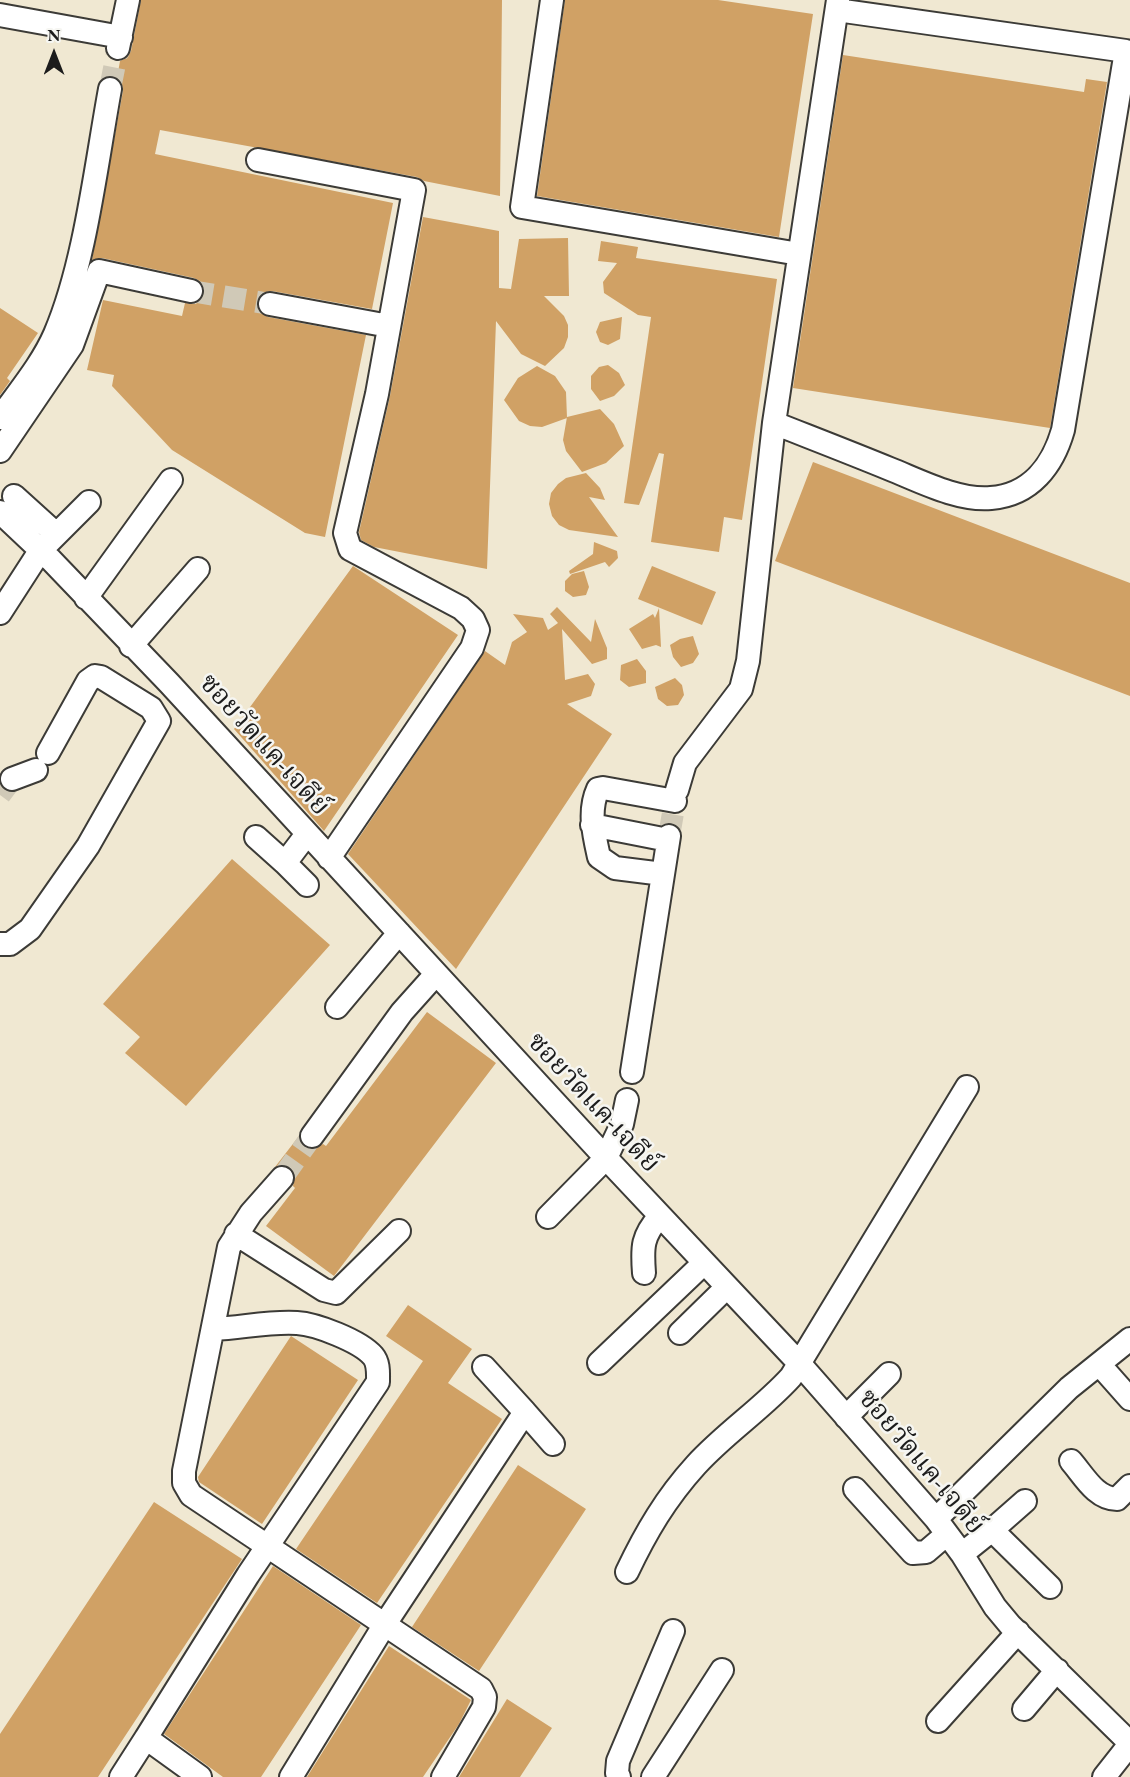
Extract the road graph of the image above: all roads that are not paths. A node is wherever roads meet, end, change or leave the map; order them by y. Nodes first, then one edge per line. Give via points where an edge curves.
1 (128, 0) edge
2 (552, 0) edge
3 (837, 5) edge
4 (0, 15) edge
5 (110, 89) tunnel mouth
6 (258, 160) dead end
7 (799, 254) junction
8 (191, 291) tunnel mouth
9 (270, 304) tunnel mouth
10 (389, 326) junction
11 (0, 418) edge
12 (774, 423) junction
13 (0, 451) edge
14 (171, 480) dead end
15 (89, 502) dead end
16 (7, 518) edge
17 (56, 534) junction
18 (40, 550) junction
19 (198, 569) dead end
20 (86, 598) junction
21 (0, 613) edge
22 (131, 646) junction
23 (169, 683) junction
24 (151, 708) junction
25 (12, 779) tunnel mouth
26 (592, 825) junction
27 (306, 834) junction
28 (256, 837) dead end
29 (329, 858) junction
30 (285, 864) junction
31 (663, 874) junction
32 (307, 885) dead end
33 (399, 933) junction
34 (0, 944) edge
35 (436, 974) junction
36 (337, 1007) dead end
37 (632, 1072) dead end
38 (968, 1086) dead end
39 (627, 1100) dead end
40 (312, 1136) tunnel mouth
41 (606, 1158) junction
42 (282, 1178) tunnel mouth
43 (660, 1216) junction
44 (548, 1217) dead end
45 (399, 1231) dead end
46 (236, 1234) junction
47 (704, 1263) junction
48 (644, 1273) dead end
49 (727, 1287) junction
50 (214, 1329) junction
51 (680, 1333) dead end
52 (1130, 1339) edge
53 (599, 1362) dead end
54 (799, 1363) junction
55 (1100, 1364) junction
56 (484, 1367) dead end
57 (889, 1374) dead end
58 (1130, 1399) edge
59 (525, 1412) junction
60 (846, 1417) junction
61 (553, 1444) dead end
62 (1071, 1461) dead end
63 (1130, 1486) edge
64 (855, 1490) dead end
65 (1025, 1501) dead end
66 (942, 1526) junction
67 (992, 1530) junction
68 (268, 1546) junction
69 (962, 1554) junction
70 (627, 1572) dead end
71 (1050, 1587) dead end
72 (385, 1624) junction
73 (673, 1631) dead end
74 (1018, 1632) junction
75 (722, 1670) dead end
76 (1057, 1670) junction
77 (1024, 1709) dead end
78 (938, 1721) dead end
79 (146, 1738) junction
80 (1130, 1743) edge
81 (121, 1777) edge
82 (200, 1777) edge
83 (291, 1777) edge
84 (442, 1777) edge
85 (619, 1777) edge
86 (653, 1777) edge
87 (1104, 1777) edge

1 - 4 street via 119,42
2 - 7 street via 522,207
3 - 7 street
3 - 12 street via 1126,51 1063,430 1047,468 1032,482 1011,492 992,498 971,496 930,485
5 - 11 street via 76,267 55,333
6 - 10 street via 414,190
7 - 12 street
8 - 13 street via 99,271 72,345
9 - 10 street
10 - 29 street via 345,542 350,549 461,608 478,630 472,648
12 - 26 street via 748,661 741,689 685,763 676,796 598,789
14 - 20 street
15 - 17 street
16 - 17 street
16 - 18 street, ซอยวัดแค-เจดีย์
17 - 18 street
18 - 20 street, ซอยวัดแค-เจดีย์
18 - 21 street
19 - 22 street
20 - 22 street, ซอยวัดแค-เจดีย์
22 - 23 street, ซอยวัดแค-เจดีย์
23 - 24 street
23 - 27 street, ซอยวัดแค-เจดีย์
24 - 25 street via 95,676 88,681 42,761
24 - 34 street via 157,715 158,727 88,846 30,930 10,944
26 - 31 street via 599,857 606,864
26 - 31 street via 668,838
27 - 29 street, ซอยวัดแค-เจดีย์
27 - 30 street
28 - 30 street
29 - 33 street, ซอยวัดแค-เจดีย์
30 - 32 street
31 - 37 street
33 - 35 street, ซอยวัดแค-เจดีย์
33 - 36 street
35 - 40 street via 402,1012
35 - 41 street, ซอยวัดแค-เจดีย์
38 - 54 street
39 - 41 street via 622,1124
41 - 43 street, ซอยวัดแค-เจดีย์
41 - 44 street
42 - 46 street
43 - 47 street, ซอยวัดแค-เจดีย์
43 - 48 street via 647,1230 644,1240
45 - 46 street via 336,1293 324,1290
46 - 50 street via 225,1267
47 - 49 street, ซอยวัดแค-เจดีย์
47 - 53 street
49 - 51 street
49 - 54 street, ซอยวัดแค-เจดีย์
50 - 68 street via 184,1483 191,1495
50 - 68 street via 298,1323 357,1344 373,1356 378,1367 378,1382 368,1400
52 - 55 street
54 - 60 street, ซอยวัดแค-เจดีย์
54 - 70 street via 775,1394 698,1463 660,1509
55 - 58 street
55 - 66 street via 1069,1388
56 - 59 street
57 - 60 street
59 - 61 street
59 - 72 street
60 - 66 street, ซอยวัดแค-เจดีย์
62 - 63 street via 1095,1490 1107,1498 1117,1498
64 - 66 street via 913,1552 926,1552
65 - 67 street
66 - 69 street, ซอยวัดแค-เจดีย์
67 - 69 street
67 - 71 street
68 - 72 street
68 - 79 street
69 - 74 street, ซอยวัดแค-เจดีย์ via 995,1607
72 - 83 street
72 - 84 street via 481,1689 485,1697 484,1707
73 - 85 street via 618,1761
74 - 76 street, ซอยวัดแค-เจดีย์
74 - 78 street
75 - 86 street
76 - 77 street
76 - 80 street, ซอยวัดแค-เจดีย์
79 - 81 street
79 - 82 street
80 - 87 street

